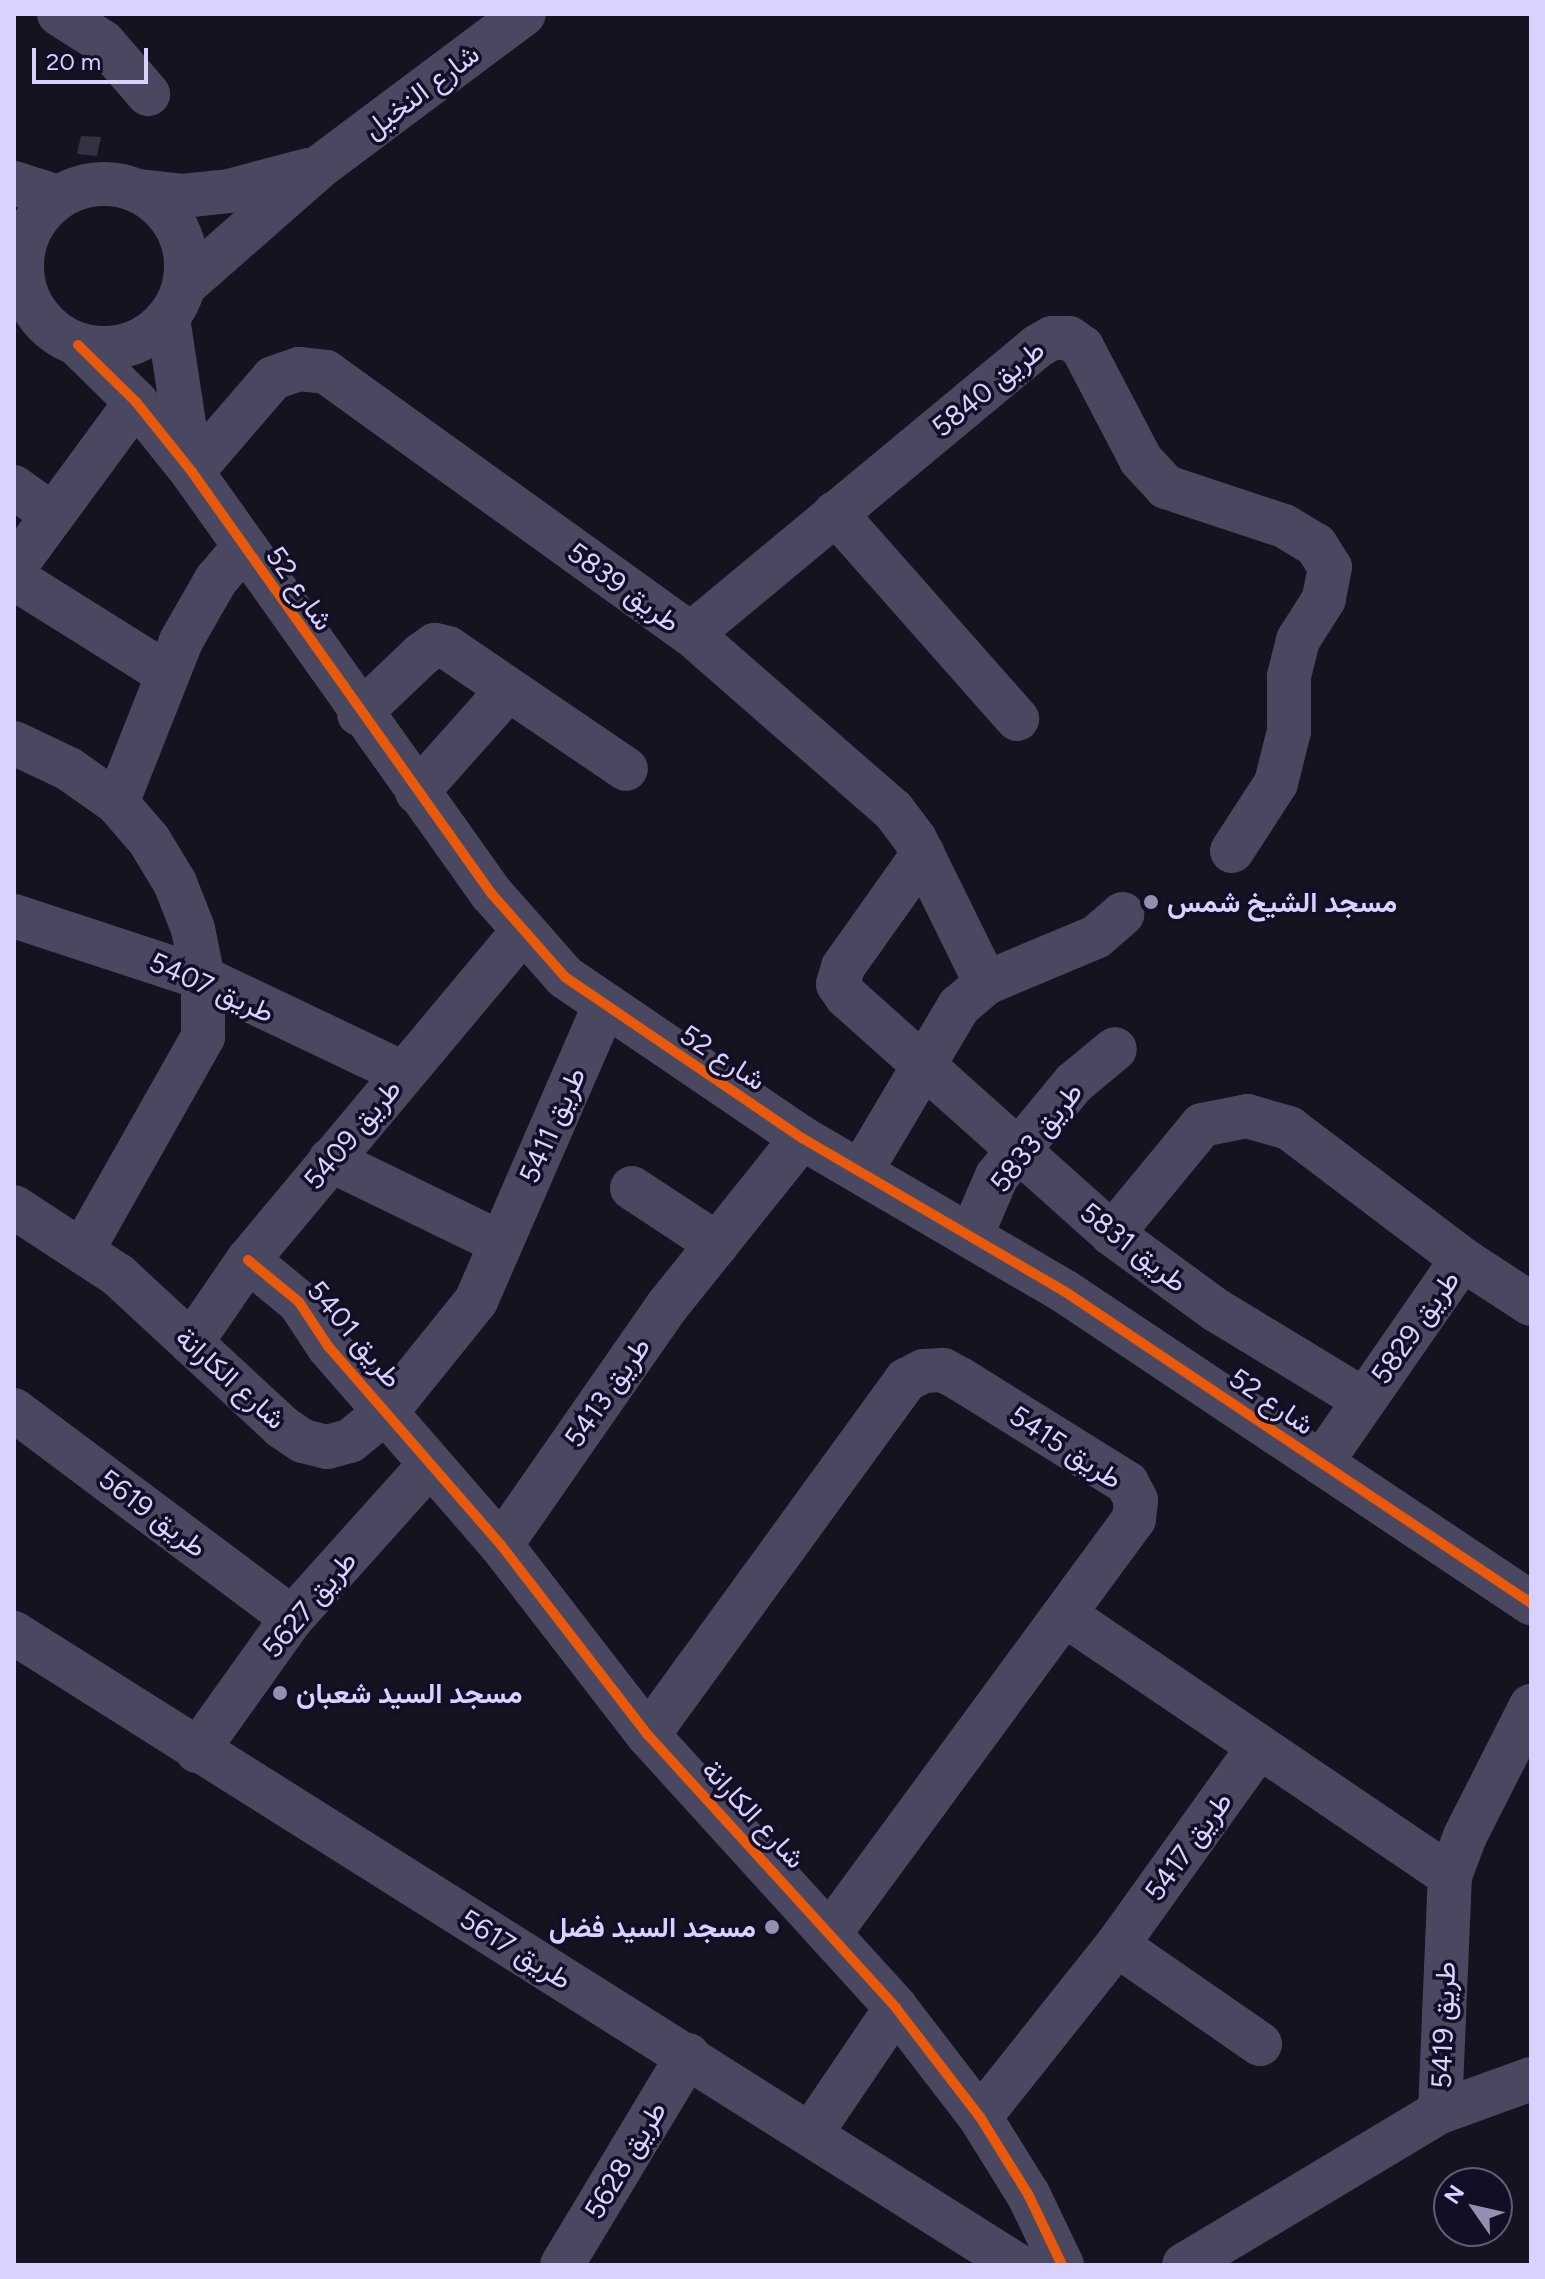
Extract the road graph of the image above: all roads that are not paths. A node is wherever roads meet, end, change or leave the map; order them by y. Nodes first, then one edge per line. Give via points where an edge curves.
1 (59, 14) edge
2 (524, 14) edge
3 (148, 94) dead end
4 (318, 168) junction
5 (14, 183) edge
6 (139, 191) junction
7 (58, 197) junction
8 (18, 259) edge
9 (176, 302) junction
10 (49, 337) edge
11 (136, 402) junction
12 (192, 472) junction
13 (14, 487) edge
14 (835, 513) junction
15 (53, 515) junction
16 (243, 548) junction
17 (14, 568) edge
18 (14, 578) edge
19 (691, 634) junction
20 (167, 674) junction
21 (506, 692) junction
22 (359, 714) junction
23 (1017, 719) dead end
24 (14, 743) edge
25 (626, 769) dead end
26 (417, 792) junction
27 (117, 803) junction
28 (1232, 851) dead end
29 (923, 854) junction
30 (1122, 914) dead end
31 (14, 916) edge
32 (522, 932) junction
33 (203, 978) junction
34 (986, 983) junction
35 (604, 1007) junction
36 (1115, 1049) dead end
37 (926, 1065) junction
38 (403, 1073) junction
39 (802, 1138) junction
40 (1019, 1151) junction
41 (330, 1160) junction
42 (861, 1171) junction
43 (632, 1188) dead end
44 (14, 1207) edge
45 (1112, 1234) junction
46 (971, 1236) junction
47 (501, 1243) junction
48 (717, 1244) junction
49 (82, 1251) junction
50 (1462, 1259) junction
51 (248, 1260) junction
52 (1531, 1304) edge
53 (191, 1343) junction
54 (1364, 1400) junction
55 (14, 1410) edge
56 (388, 1410) junction
57 (1321, 1463) junction
58 (430, 1464) junction
59 (501, 1545) junction
60 (1531, 1603) edge
61 (1065, 1615) junction
62 (292, 1618) junction
63 (14, 1633) edge
64 (1531, 1706) edge
65 (648, 1735) junction
66 (1259, 1747) junction
67 (197, 1751) junction
68 (1450, 1876) junction
69 (830, 1933) junction
70 (1117, 1945) junction
71 (896, 2008) junction
72 (1260, 2044) dead end
73 (688, 2055) junction
74 (1526, 2076) edge
75 (1440, 2112) junction
76 (980, 2117) junction
77 (812, 2132) junction
78 (562, 2265) edge
79 (1017, 2265) edge
80 (1062, 2265) edge
81 (1184, 2265) edge

1 - 3 street via 103,42
2 - 4 street, شارع النخيل
4 - 6 street, شارع النخيل via 229,191 182,196
4 - 9 street, شارع النخيل
5 - 7 street
6 - 7 street via 98,183
6 - 9 street via 163,207 179,230 186,257
7 - 8 street via 42,211
8 - 10 street
9 - 10 street via 127,345
9 - 12 street, شارع 52
10 - 11 street, شارع 52
11 - 12 street, شارع 52
11 - 15 street
12 - 16 street, شارع 52
12 - 19 street, طريق 5839 via 273,378 299,369 326,372
13 - 15 street
14 - 19 street, طريق 5840
14 - 23 street
14 - 28 street, طريق 5840 via 1038,346 1052,338 1069,338 1082,347 1141,460 1166,487 1284,526 1316,545 1330,567 1324,599 1298,640 1289,677 1285,756 1276,783
15 - 17 street
16 - 20 street via 197,610
16 - 22 street, شارع 52
18 - 20 street
19 - 29 street, طريق 5839 via 893,810
20 - 27 street
21 - 22 street via 448,648 435,645
21 - 25 street
21 - 26 street
22 - 26 street, شارع 52
24 - 27 street via 69,769
26 - 32 street, شارع 52
27 - 33 street via 175,883 193,929
29 - 34 street, طريق 5839
29 - 37 street, طريق 5831 via 843,967 838,984
30 - 34 street via 1096,937
31 - 33 street, طريق 5407
32 - 35 street, شارع 52
32 - 38 street, طريق 5409
33 - 38 street, طريق 5407
33 - 49 street via 203,1037
34 - 37 street via 959,1006
35 - 39 street, شارع 52
35 - 47 street, طريق 5411
36 - 40 street, طريق 5833 via 1074,1083
37 - 40 street, طريق 5831
37 - 42 street
38 - 41 street, طريق 5409
39 - 42 street, شارع 52
39 - 48 street, طريق 5413
40 - 45 street, طريق 5831
40 - 46 street, طريق 5833 via 997,1176
41 - 47 street
41 - 51 street, طريق 5409
42 - 46 street, شارع 52
43 - 48 street
44 - 49 street, شارع الكارانة
45 - 50 street via 1202,1125 1247,1116 1289,1128
45 - 54 street, طريق 5831 via 1216,1310
46 - 57 street, شارع 52 via 1064,1291
47 - 56 street, طريق 5411 via 476,1301
48 - 59 street, طريق 5413 via 622,1369
49 - 53 street, شارع الكارانة via 118,1275
50 - 52 street, طريق 5829
50 - 54 street, طريق 5829
51 - 53 street, طريق 5409
51 - 56 street, طريق 5401 via 299,1302 328,1346
53 - 56 street, شارع الكارانة via 303,1441 327,1447 350,1441
54 - 57 street, طريق 5829
55 - 62 street, طريق 5619
56 - 58 street, شارع الكارانة
57 - 60 street, شارع 52
58 - 59 street, شارع الكارانة
58 - 62 street, طريق 5627
59 - 65 street, شارع الكارانة
61 - 65 street, طريق 5415 via 1134,1519 1136,1500 1127,1483 960,1379 943,1370 924,1371 906,1380
61 - 66 street
61 - 69 street, طريق 5415
62 - 67 street, طريق 5627
63 - 67 street, طريق 5617
64 - 68 street, طريق 5419
65 - 69 street, شارع الكارانة
66 - 68 street
66 - 70 street, طريق 5417
67 - 73 street, طريق 5617
68 - 75 street, طريق 5419
69 - 71 street, شارع الكارانة
70 - 72 street
70 - 76 street, طريق 5417
71 - 76 street, شارع الكارانة
71 - 77 street
73 - 77 street, طريق 5617
73 - 78 street, طريق 5628
74 - 75 street
75 - 81 street, طريق 5419
76 - 80 street, شارع الكارانة via 1028,2194
77 - 79 street, طريق 5617

